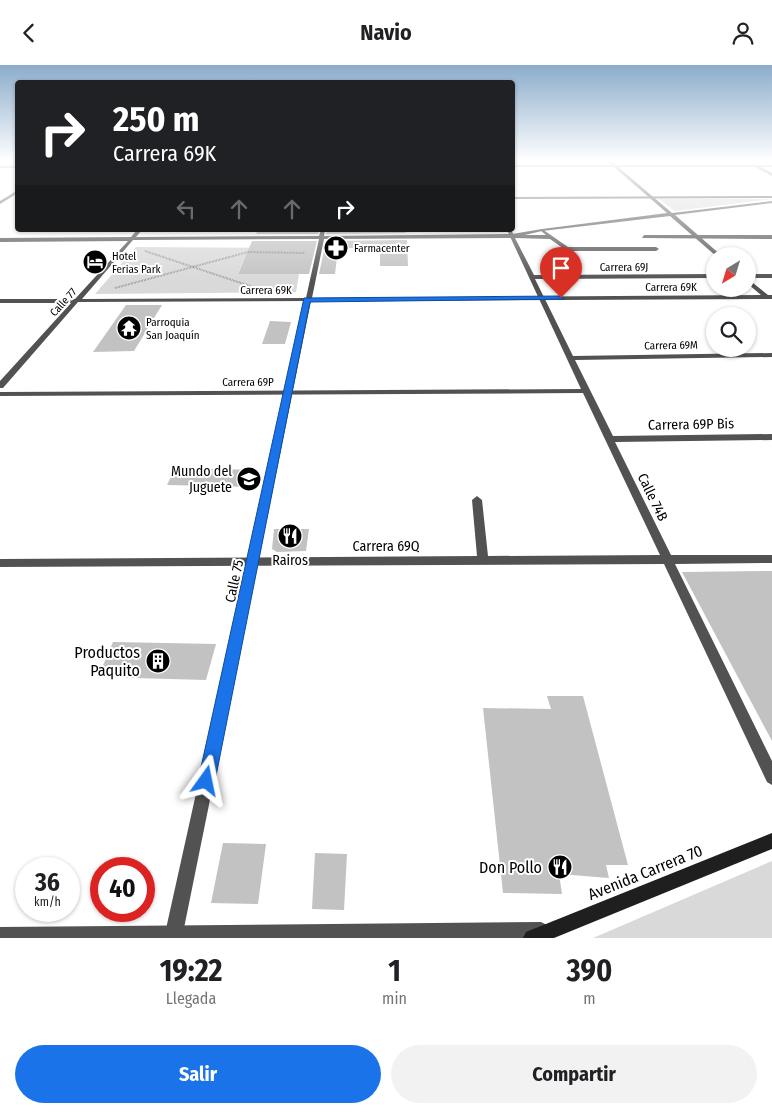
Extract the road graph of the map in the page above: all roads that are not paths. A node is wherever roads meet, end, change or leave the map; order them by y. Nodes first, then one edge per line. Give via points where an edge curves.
1 (654, 201) edge
2 (772, 202) edge
3 (671, 215) junction
4 (542, 230) junction
5 (138, 232) edge
6 (510, 233) edge
7 (322, 234) edge
8 (551, 237) junction
9 (696, 237) junction
10 (772, 237) edge
11 (0, 240) edge
12 (132, 240) junction
13 (708, 247) edge
14 (706, 276) edge
15 (756, 276) edge
16 (772, 276) edge
17 (532, 277) junction
18 (756, 287) edge
19 (769, 297) edge
20 (542, 298) junction
21 (78, 300) junction
22 (307, 300) junction
23 (0, 301) edge
24 (772, 302) edge
25 (772, 355) edge
26 (571, 358) junction
27 (0, 386) edge
28 (587, 391) junction
29 (288, 393) junction
30 (0, 394) edge
31 (772, 437) edge
32 (610, 439) junction
33 (477, 500) dead end
34 (772, 559) edge
35 (668, 560) junction
36 (483, 561) junction
37 (254, 562) junction
38 (0, 563) edge
39 (772, 777) edge
40 (772, 841) edge
41 (540, 934) edge
42 (0, 936) edge
43 (173, 936) edge

1 - 3 street
2 - 3 street
3 - 4 street
3 - 9 street
4 - 6 street
4 - 8 street
5 - 12 street, Calle 77
6 - 7 street
6 - 8 street
6 - 17 street, Calle 74B
7 - 12 street
7 - 22 street, Calle 75
8 - 9 street via 567,249 656,249 644,237
9 - 10 street
9 - 13 street
11 - 12 street
12 - 21 street, Calle 77
14 - 17 street, Carrera 69J
15 - 16 street
17 - 20 street, Calle 74B
18 - 19 street
19 - 20 street, Carrera 69K
19 - 24 street
20 - 22 street, Carrera 69K
20 - 26 street, Calle 74B
21 - 22 street, Carrera 69K
21 - 23 street, Carrera 69K
21 - 27 street, Calle 77
22 - 29 street, Calle 75
25 - 26 street, Carrera 69M
26 - 28 street, Calle 74B
28 - 29 street, Carrera 69P
28 - 32 street, Calle 74B
29 - 30 street, Carrera 69P
29 - 37 street, Calle 75
31 - 32 street, Carrera 69P Bis
32 - 35 street, Calle 74B
33 - 36 street
34 - 35 street, Carrera 69Q
35 - 36 street, Carrera 69Q
35 - 39 street, Calle 74B
36 - 37 street, Carrera 69Q
37 - 38 street, Carrera 69Q
37 - 43 street, Calle 75
40 - 41 main road, Avenida Carrera 70
41 - 43 street
42 - 43 street

